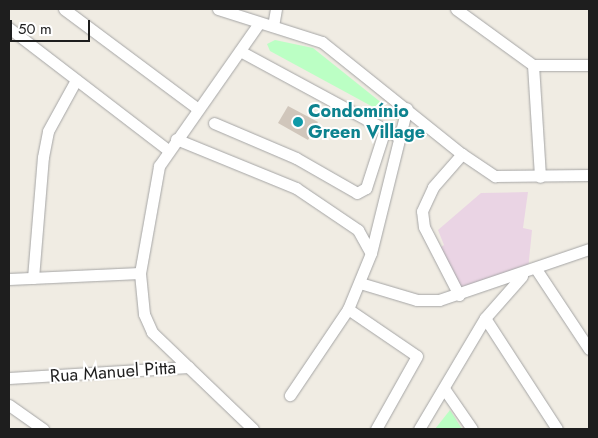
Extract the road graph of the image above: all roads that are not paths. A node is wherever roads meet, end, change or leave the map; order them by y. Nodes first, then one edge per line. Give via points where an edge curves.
1 (64, 9) edge
2 (218, 9) edge
3 (276, 9) edge
4 (456, 9) edge
5 (259, 23) junction
6 (273, 26) junction
7 (9, 28) edge
8 (240, 51) junction
9 (533, 64) junction
10 (589, 65) edge
11 (76, 80) junction
12 (198, 108) junction
13 (407, 108) junction
14 (214, 123) dead end
15 (385, 130) junction
16 (399, 137) junction
17 (176, 139) junction
18 (168, 150) junction
19 (462, 154) junction
20 (589, 175) edge
21 (540, 177) junction
22 (589, 249) edge
23 (371, 253) junction
24 (536, 269) junction
25 (140, 273) junction
26 (523, 274) junction
27 (33, 278) junction
28 (9, 279) edge
29 (360, 283) junction
30 (459, 295) junction
31 (348, 309) junction
32 (485, 318) junction
33 (589, 349) edge
34 (189, 367) junction
35 (9, 378) edge
36 (445, 390) junction
37 (290, 395) dead end
38 (9, 405) edge
39 (43, 429) edge
40 (253, 429) edge
41 (376, 429) edge
42 (419, 429) edge
43 (472, 429) edge
44 (558, 429) edge

1 - 12 street
2 - 5 street
3 - 6 street
4 - 9 street
5 - 6 street
5 - 8 street
6 - 13 street via 308,36 334,49
7 - 11 street
8 - 12 street
8 - 15 street
9 - 10 street
9 - 21 street
11 - 18 street
11 - 27 street via 54,118 44,148
12 - 17 street
13 - 16 street
13 - 19 street
14 - 15 street via 296,158 357,193 366,188
15 - 16 street
16 - 23 street
17 - 18 street
17 - 23 street via 296,188 354,226
18 - 25 street via 156,176
19 - 21 street via 495,176
19 - 30 street via 433,187 422,211 424,227
20 - 21 street
22 - 24 street
23 - 29 street
24 - 26 street
24 - 33 street
25 - 27 street
25 - 34 street via 144,314 152,332
26 - 30 street
26 - 32 street
27 - 28 street
29 - 30 street via 417,300 439,300
29 - 31 street
31 - 37 street
31 - 41 street via 417,356
32 - 36 street
32 - 44 street
34 - 35 street, Rua Manuel Pitta
34 - 40 street, Rua Manuel Pitta
36 - 42 street
36 - 43 street
38 - 39 street

